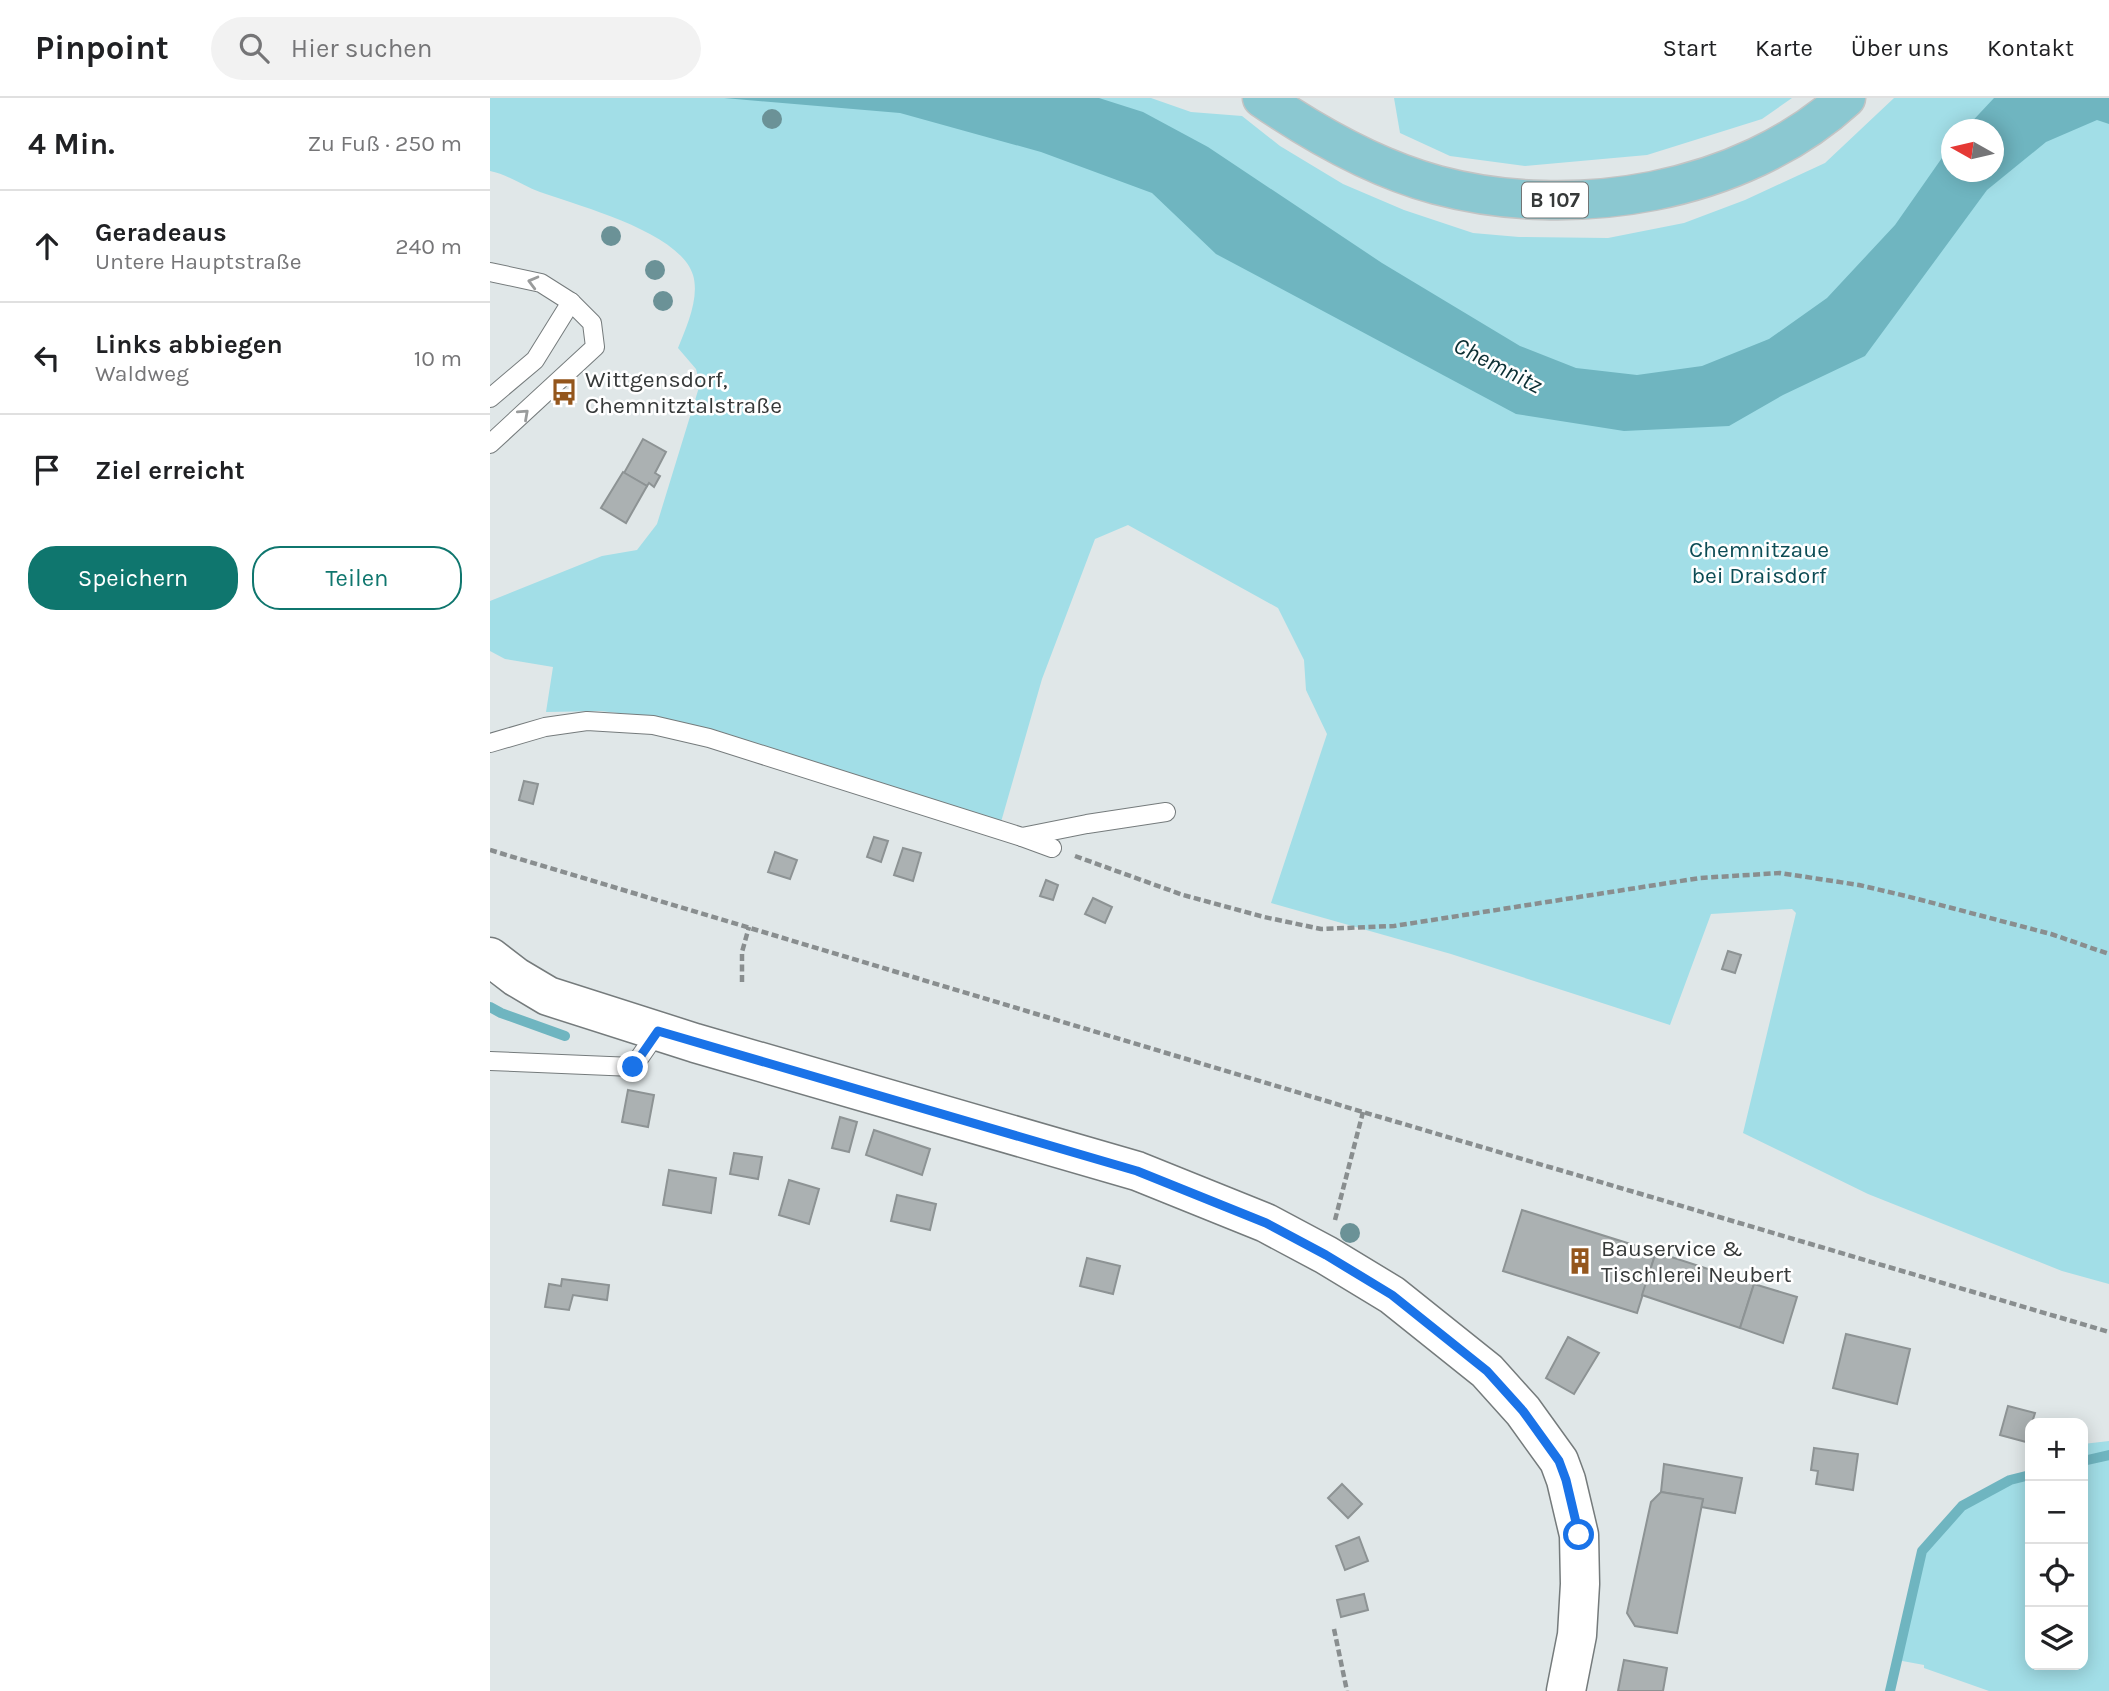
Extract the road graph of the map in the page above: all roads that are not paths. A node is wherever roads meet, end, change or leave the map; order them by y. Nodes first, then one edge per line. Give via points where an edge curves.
1 (1262, 98) edge
2 (1846, 98) edge
3 (490, 272) edge
4 (571, 302) junction
5 (490, 398) edge
6 (490, 444) edge
7 (490, 743) edge
8 (1166, 812) dead end
9 (1022, 837) junction
10 (1052, 848) road end
11 (490, 957) edge
12 (658, 1031) junction
13 (490, 1061) edge
14 (1566, 1691) edge

1 - 2 main road, B 107 via 1352,152 1436,185 1474,193 1591,200 1685,183 1749,160 1797,134
4 -> 3 lane via 541,283
4 - 5 lane via 535,360
6 -> 4 lane via 595,347 592,323
7 - 9 lane via 587,721 653,725 709,738
8 - 9 lane
9 - 10 lane
11 - 12 street via 548,996
12 - 13 lane via 633,1067
12 - 14 street via 1137,1171 1266,1223 1392,1295 1487,1371 1559,1461 1579,1535 1577,1635

